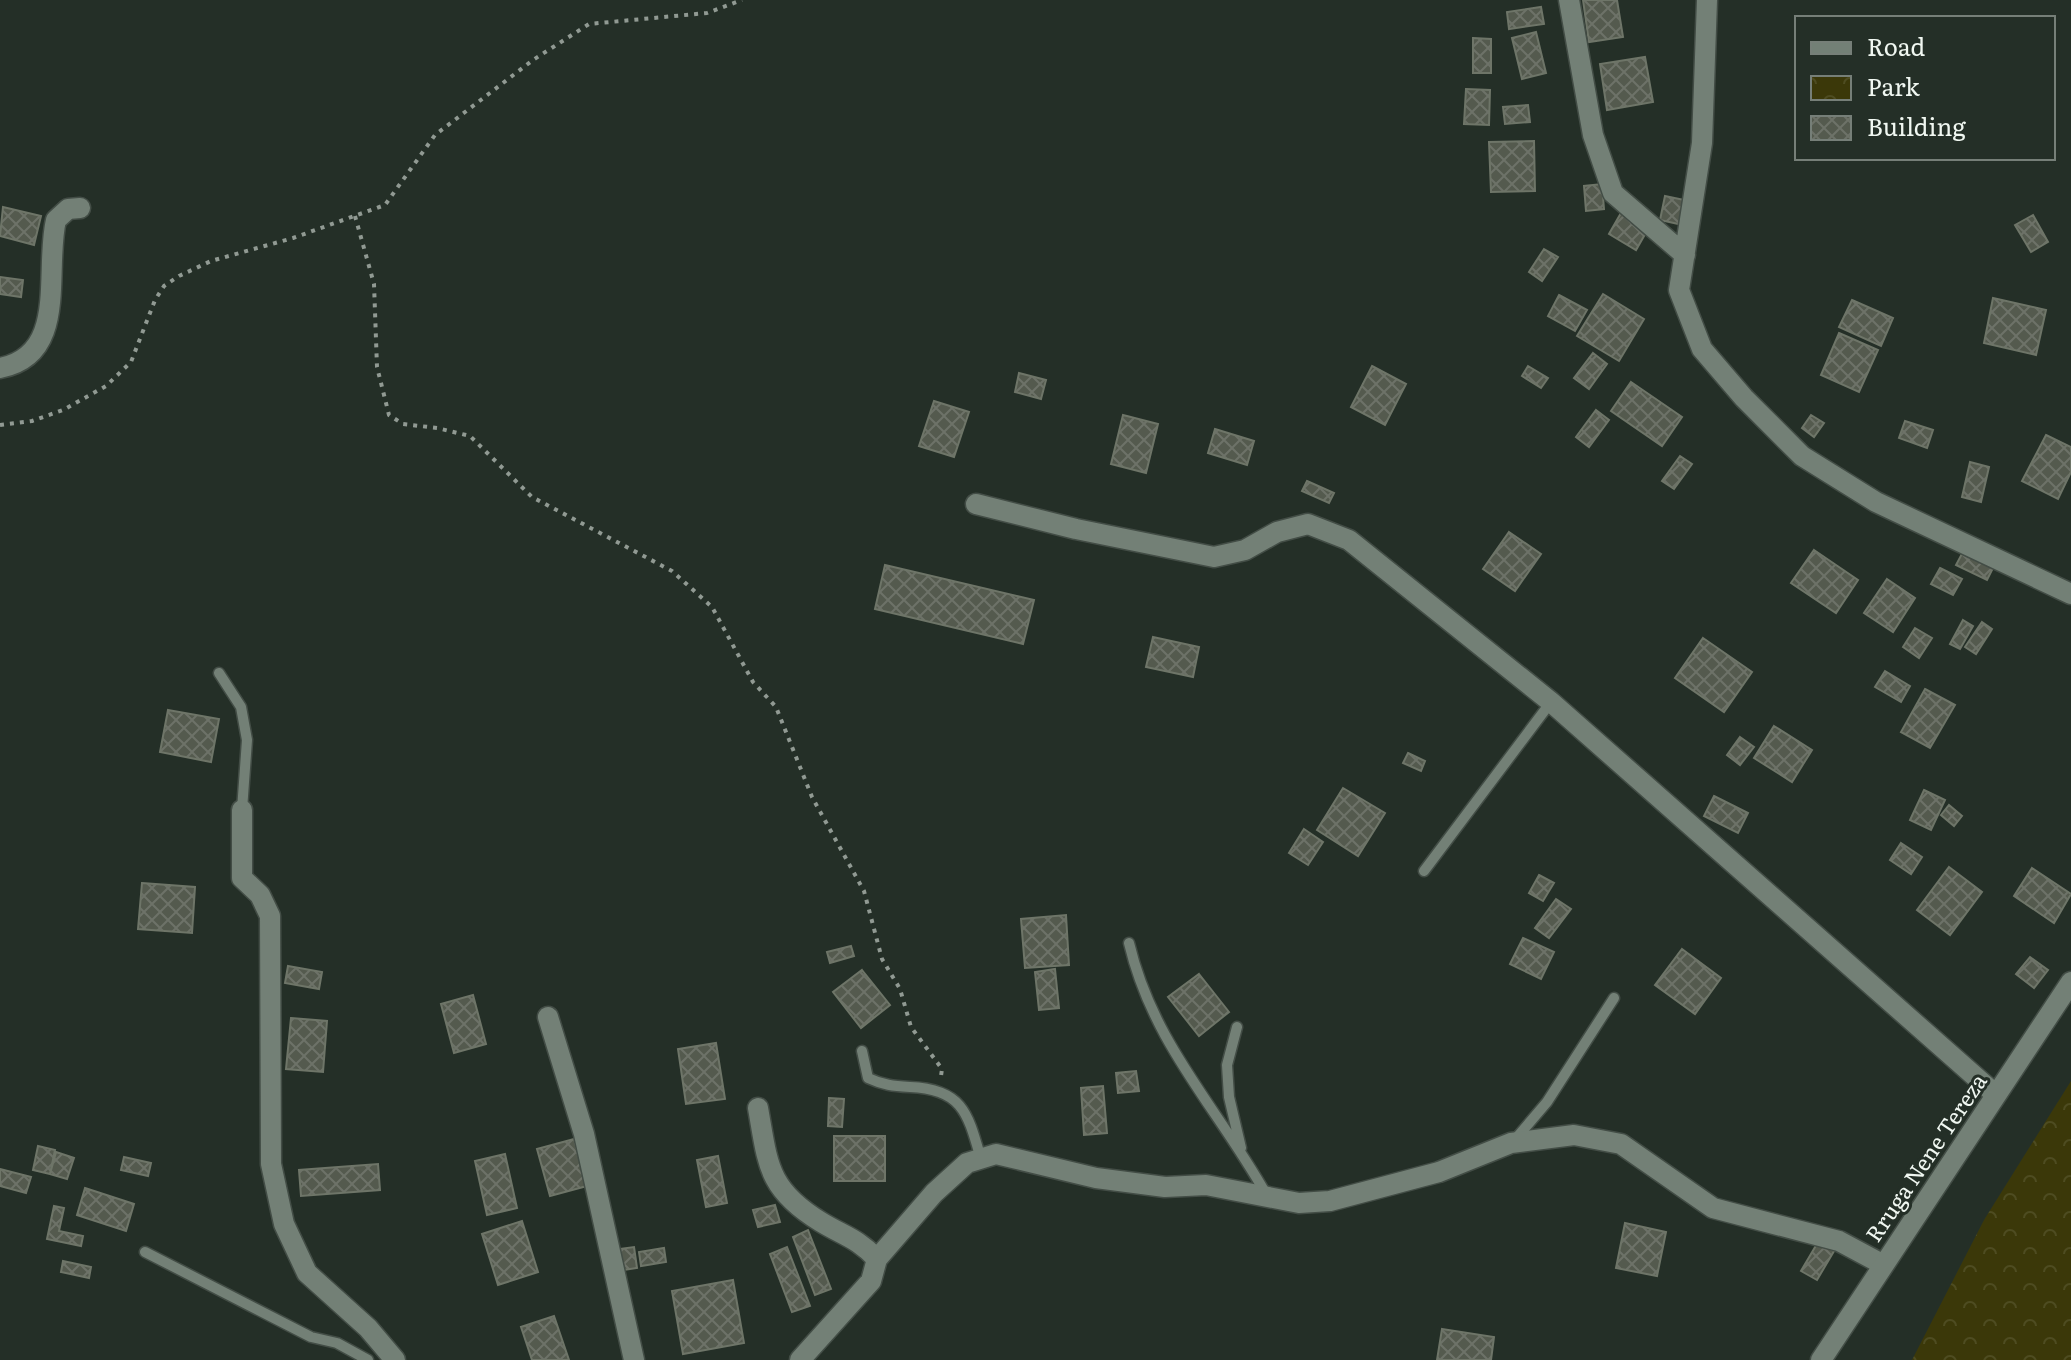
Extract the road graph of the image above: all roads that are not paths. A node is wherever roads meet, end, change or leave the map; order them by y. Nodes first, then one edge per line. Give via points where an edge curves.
1 (1569, 0) edge
2 (1707, 0) edge
3 (80, 208) dead end
4 (1685, 255) junction
5 (0, 368) edge
6 (976, 504) dead end
7 (2071, 594) edge
8 (219, 673) dead end
9 (1551, 702) junction
10 (242, 810) joint
11 (1424, 871) dead end
12 (1129, 943) dead end
13 (2071, 982) edge
14 (1614, 998) dead end
15 (548, 1017) dead end
16 (1237, 1027) dead end
17 (862, 1051) dead end
18 (1995, 1094) junction
19 (758, 1108) dead end
20 (1511, 1143) junction
21 (1241, 1150) junction
22 (981, 1159) junction
23 (1267, 1196) junction
24 (145, 1252) dead end
25 (877, 1259) junction
26 (1882, 1264) junction
27 (368, 1360) edge
28 (395, 1360) edge
29 (634, 1360) edge
30 (800, 1360) edge
31 (1821, 1360) edge

1 - 4 street via 1593,135 1613,193
2 - 4 street via 1702,143
3 - 5 street via 68,209 56,220 48,330 29,357
4 - 7 street via 1679,290 1702,349 1802,456 1876,502
6 - 9 street via 1214,557 1308,524 1349,540
8 - 10 lane via 241,707 247,740
9 - 11 lane
9 - 18 street
10 - 28 street via 242,878 260,895 270,916 271,1164 284,1224 307,1273
12 - 21 lane via 1139,987 1156,1020 1192,1084
13 - 18 street, Rruga Nene Tereza
14 - 20 lane via 1547,1102
15 - 29 street via 584,1134
16 - 21 lane via 1227,1065
17 - 22 lane via 868,1078 886,1086 939,1090 958,1101
18 - 26 street, Rruga Nene Tereza
19 - 25 street via 769,1167 782,1194 821,1222 858,1239
20 - 23 street via 1439,1172 1330,1201 1299,1203
20 - 26 street via 1574,1135 1621,1144 1713,1208 1839,1241
21 - 23 lane
22 - 23 street via 996,1154 1096,1178 1165,1187 1206,1185
22 - 25 street via 967,1163 934,1193
24 - 27 lane via 311,1337 337,1343
25 - 30 street via 871,1281
26 - 31 street, Rruga Nene Tereza

